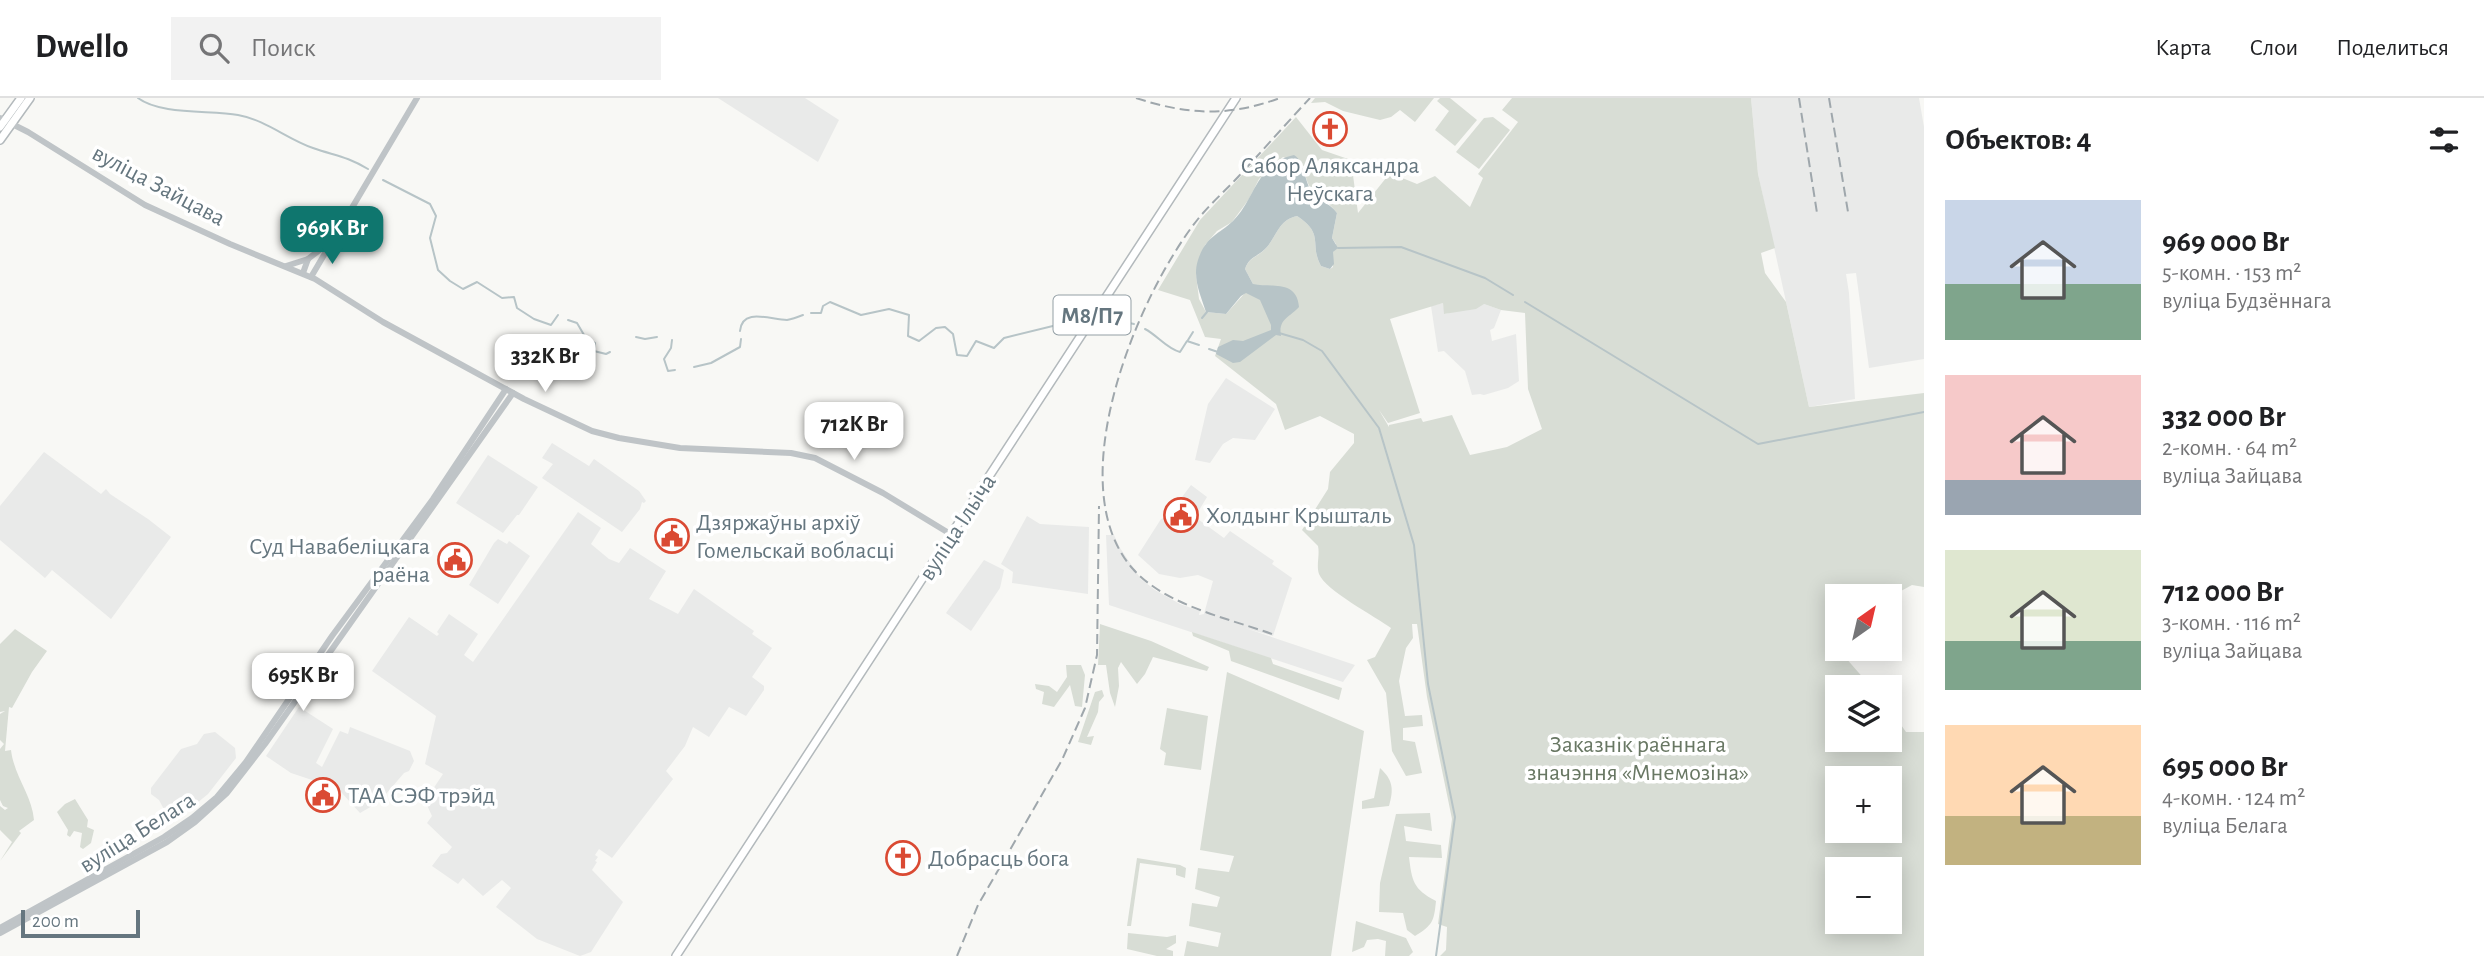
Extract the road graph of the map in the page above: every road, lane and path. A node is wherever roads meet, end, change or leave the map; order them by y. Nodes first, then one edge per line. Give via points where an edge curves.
1 (21, 98) edge
2 (30, 98) edge
3 (417, 98) edge
4 (1236, 98) edge
5 (6, 120) edge
6 (0, 127) edge
7 (0, 140) edge
8 (331, 242) junction
9 (308, 260) junction
10 (285, 266) junction
11 (303, 273) junction
12 (311, 277) junction
13 (510, 391) junction
14 (952, 535) junction
15 (0, 930) edge
16 (676, 956) edge

1 - 5 main road
2 - 5 main road
3 - 8 street
4 - 14 main road, вуліца Ільіча / М8/П7
5 - 6 main road
5 - 7 main road
5 - 10 street, вуліца Зайцава via 145,205
8 - 9 street
8 - 12 street
9 - 10 street
9 - 11 street
10 - 11 street, вуліца Зайцава
11 - 12 street, вуліца Зайцава
12 - 13 street, вуліца Зайцава
13 - 14 street, вуліца Зайцава via 592,431 619,439 815,458
13 - 15 street, вуліца Белага via 217,797 163,837
14 - 16 main road, вуліца Ільіча / М8/П7

